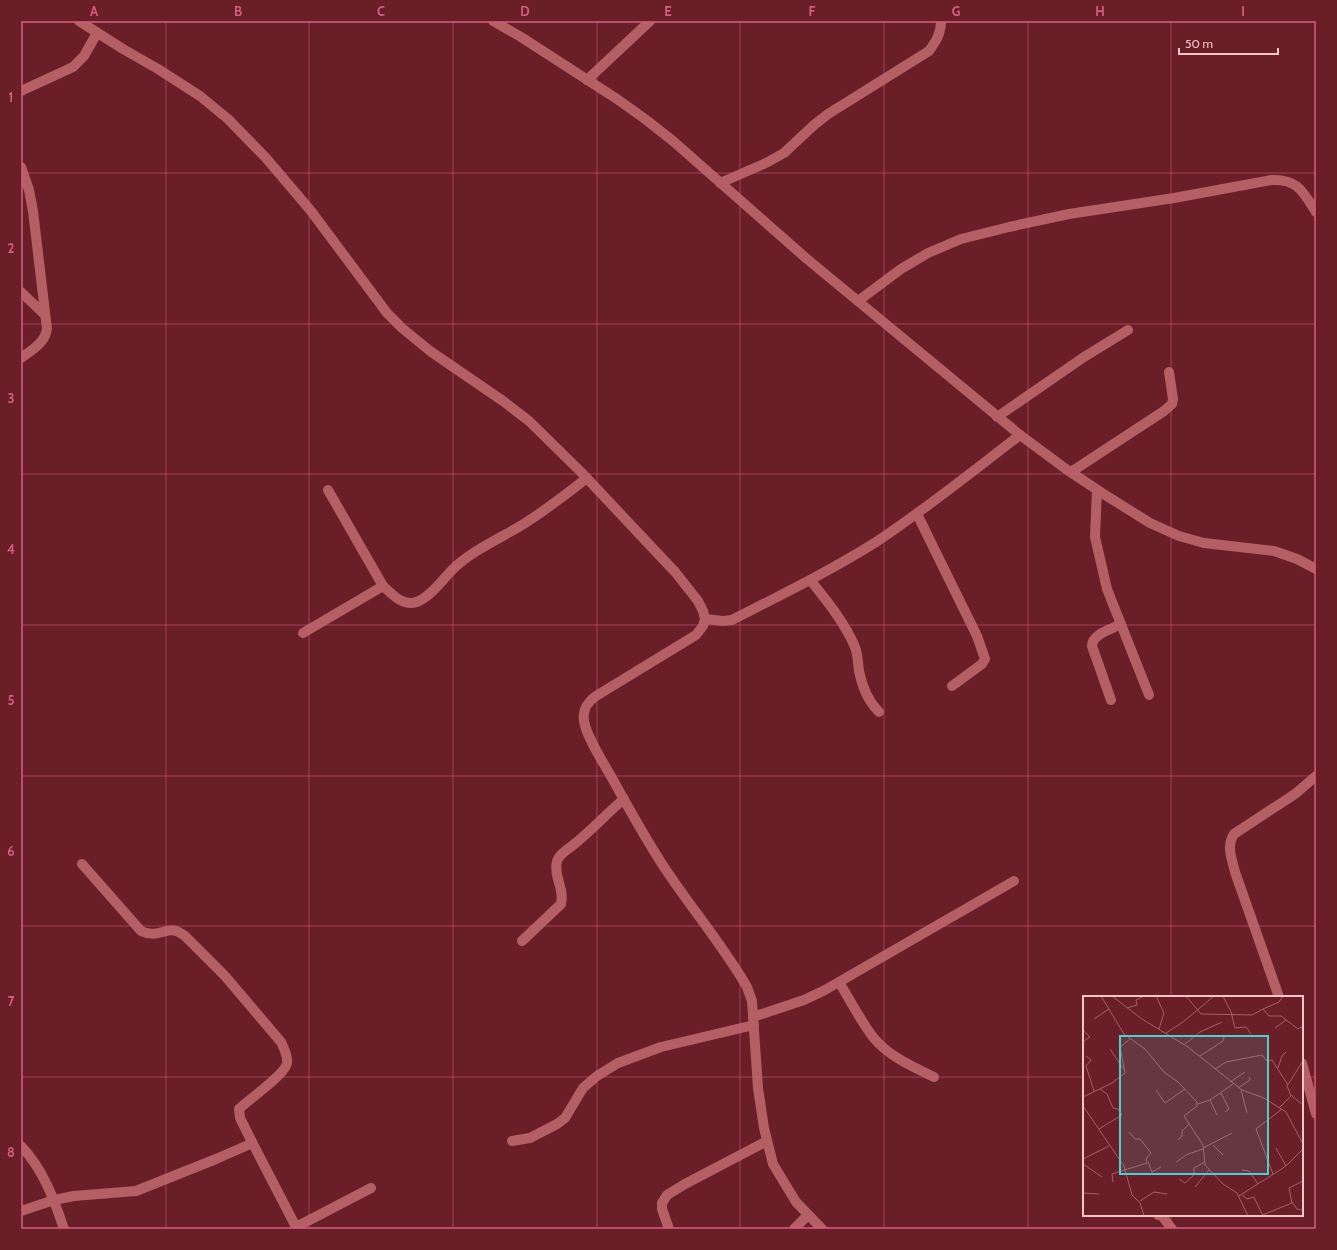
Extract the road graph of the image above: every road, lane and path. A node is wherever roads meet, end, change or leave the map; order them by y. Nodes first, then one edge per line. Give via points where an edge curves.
1 (79, 21) edge
2 (493, 21) edge
3 (650, 21) edge
4 (941, 21) edge
5 (97, 33) junction
6 (587, 80) junction
7 (21, 92) edge
8 (21, 167) edge
9 (720, 183) junction
10 (1316, 212) edge
11 (21, 292) edge
12 (858, 301) junction
13 (44, 314) junction
14 (1128, 330) dead end
15 (21, 358) edge
16 (1169, 372) dead end
17 (998, 417) junction
18 (1020, 435) junction
19 (1071, 472) junction
20 (587, 478) junction
21 (328, 490) dead end
22 (1097, 490) junction
23 (916, 514) junction
24 (1316, 569) edge
25 (811, 580) junction
26 (383, 586) junction
27 (705, 619) junction
28 (1121, 624) junction
29 (303, 634) dead end
30 (952, 686) dead end
31 (1149, 695) dead end
32 (1111, 700) dead end
33 (879, 712) dead end
34 (1316, 776) edge
35 (624, 799) junction
36 (82, 864) dead end
37 (1014, 881) dead end
38 (522, 941) dead end
39 (839, 982) junction
40 (1279, 996) edge
41 (754, 1021) junction
42 (1303, 1067) edge
43 (934, 1077) dead end
44 (1316, 1114) edge
45 (512, 1141) dead end
46 (767, 1141) junction
47 (252, 1142) junction
48 (21, 1146) edge
49 (370, 1188) dead end
50 (54, 1200) junction
51 (21, 1211) edge
52 (808, 1215) junction
53 (1162, 1216) edge
54 (64, 1229) edge
55 (669, 1229) edge
56 (794, 1229) edge
57 (822, 1229) edge
58 (1172, 1229) edge

1 - 5 street
2 - 6 street
3 - 6 street
4 - 9 street via 938,40 929,51 828,114 784,153
5 - 7 street via 84,56 73,66
5 - 20 street via 200,96 228,119 266,158 310,211 387,313 402,328 430,351 503,400 529,421
6 - 9 street via 645,120
8 - 13 street via 33,211
9 - 12 street via 773,231
10 - 12 street via 1302,191 1293,183 1282,180 1068,214 961,240 928,253 901,269
11 - 13 street
12 - 17 street
13 - 15 street via 46,337
14 - 17 street via 1084,357
16 - 19 street via 1174,399 1172,404
17 - 18 street
18 - 19 street
18 - 23 street
19 - 22 street
20 - 26 street via 539,514 454,568 420,601 403,602
20 - 27 street via 676,573 698,601
21 - 26 street
22 - 24 street via 1179,536 1204,543 1274,551
22 - 28 street via 1095,530 1098,553 1107,589
23 - 25 street via 876,542
23 - 30 street via 977,636 985,659
25 - 27 street via 732,620
25 - 33 street via 850,636 856,650 863,685 869,700
26 - 29 street
27 - 35 street via 696,635 596,696 585,707 584,721 589,735
28 - 31 street
28 - 32 street via 1099,635 1092,642
34 - 40 street via 1295,794 1234,834 1230,841 1235,872
35 - 38 street via 560,856 557,861 557,874 562,895 561,904
35 - 41 street via 665,869 742,979 752,1001
36 - 47 street via 141,931 154,935 173,930 185,936 225,976 281,1042 286,1053 285,1068 239,1109 240,1118
37 - 39 street
39 - 41 street
39 - 43 street via 878,1043 908,1064
41 - 45 street via 661,1047 618,1063 583,1088 566,1118 530,1138
41 - 46 street via 758,1088
42 - 44 street
46 - 52 street via 773,1164 785,1186
46 - 55 street via 666,1195 662,1209
47 - 49 street via 295,1225 298,1226
47 - 50 street via 136,1191
48 - 50 street via 42,1175
50 - 51 street
50 - 54 street
52 - 56 street
52 - 57 street
53 - 58 street

